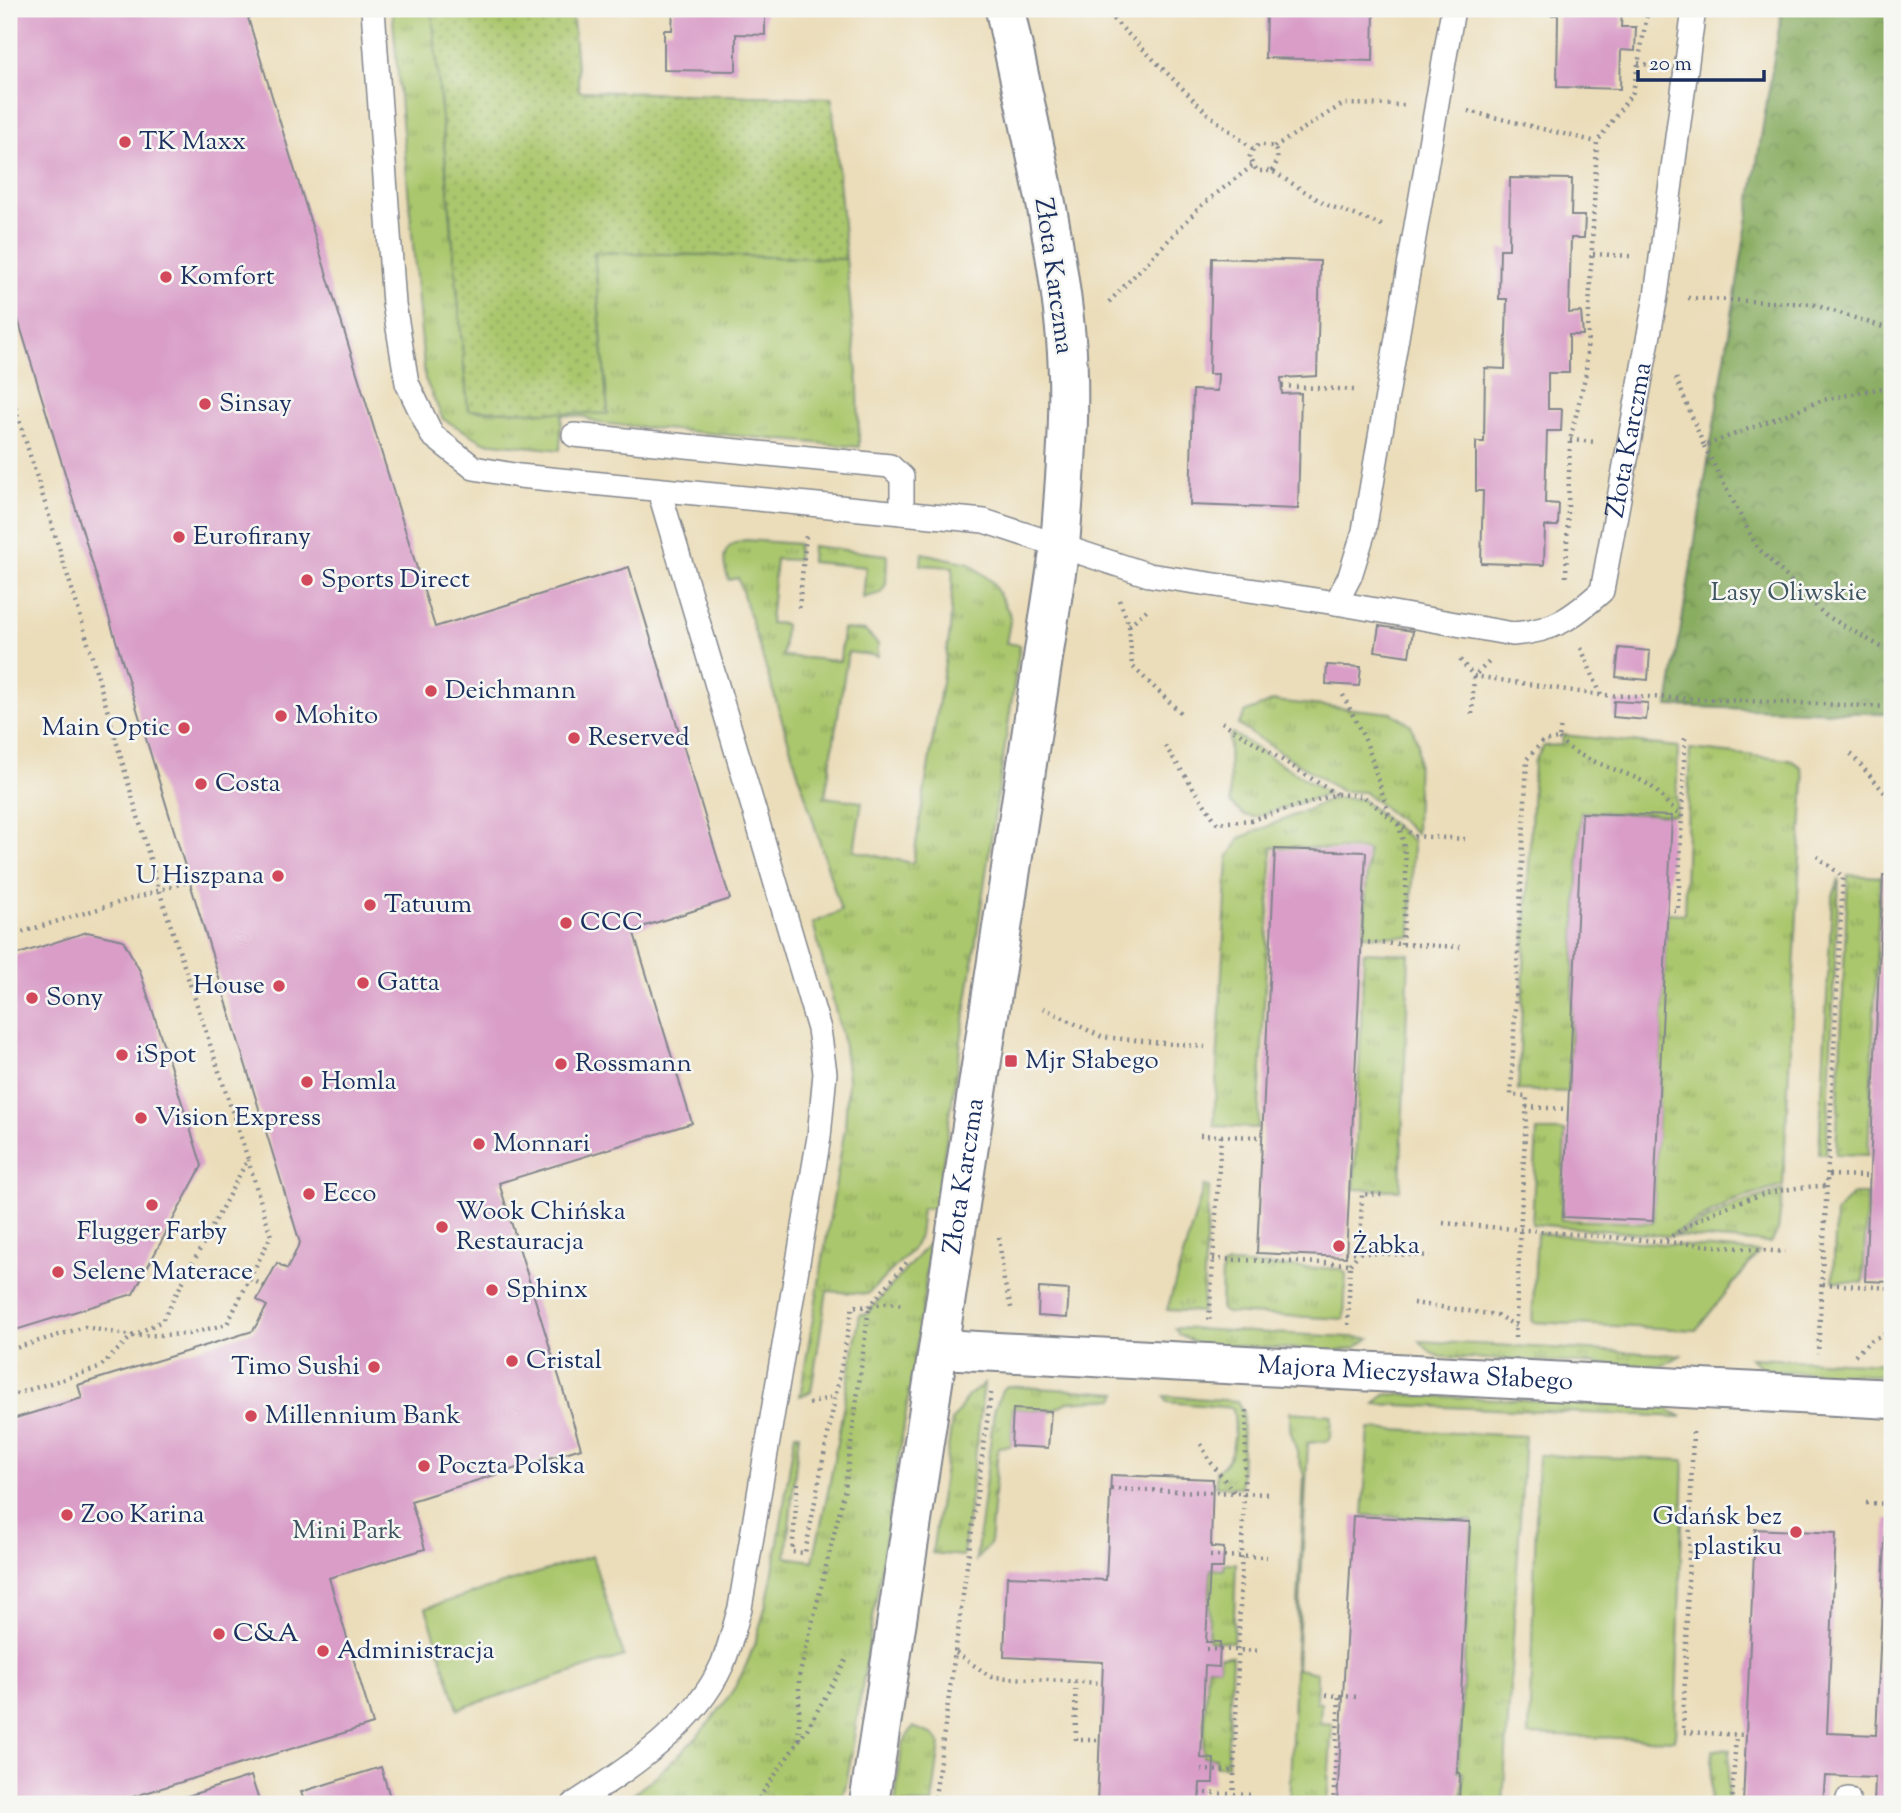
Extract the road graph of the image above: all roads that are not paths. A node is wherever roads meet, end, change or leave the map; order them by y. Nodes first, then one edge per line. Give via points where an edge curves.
1 (373, 9) edge
2 (1005, 9) edge
3 (1453, 9) edge
4 (1694, 9) edge
5 (573, 435) dead end
6 (659, 490) junction
7 (902, 513) junction
8 (1059, 546) junction
9 (1336, 603) junction
10 (940, 1349) junction
11 (1892, 1399) edge
12 (574, 1804) edge
13 (869, 1804) edge

1 - 6 lane via 394,304 407,383 432,435 474,468
2 - 8 street, Złota Karczma via 1050,231 1066,339 1068,427
3 - 9 lane via 1364,531
4 - 9 lane, Złota Karczma via 1656,296 1602,591 1569,620 1540,631 1513,634
5 - 7 lane via 890,466 902,477
6 - 7 lane
6 - 12 lane via 819,1029 825,1073 819,1137 740,1608 722,1665 697,1706 646,1754
7 - 8 lane via 984,521
8 - 9 lane, Złota Karczma via 1149,575
8 - 10 street, Złota Karczma
10 - 11 street, Majora Mieczysława Słabego
10 - 13 street, Złota Karczma

